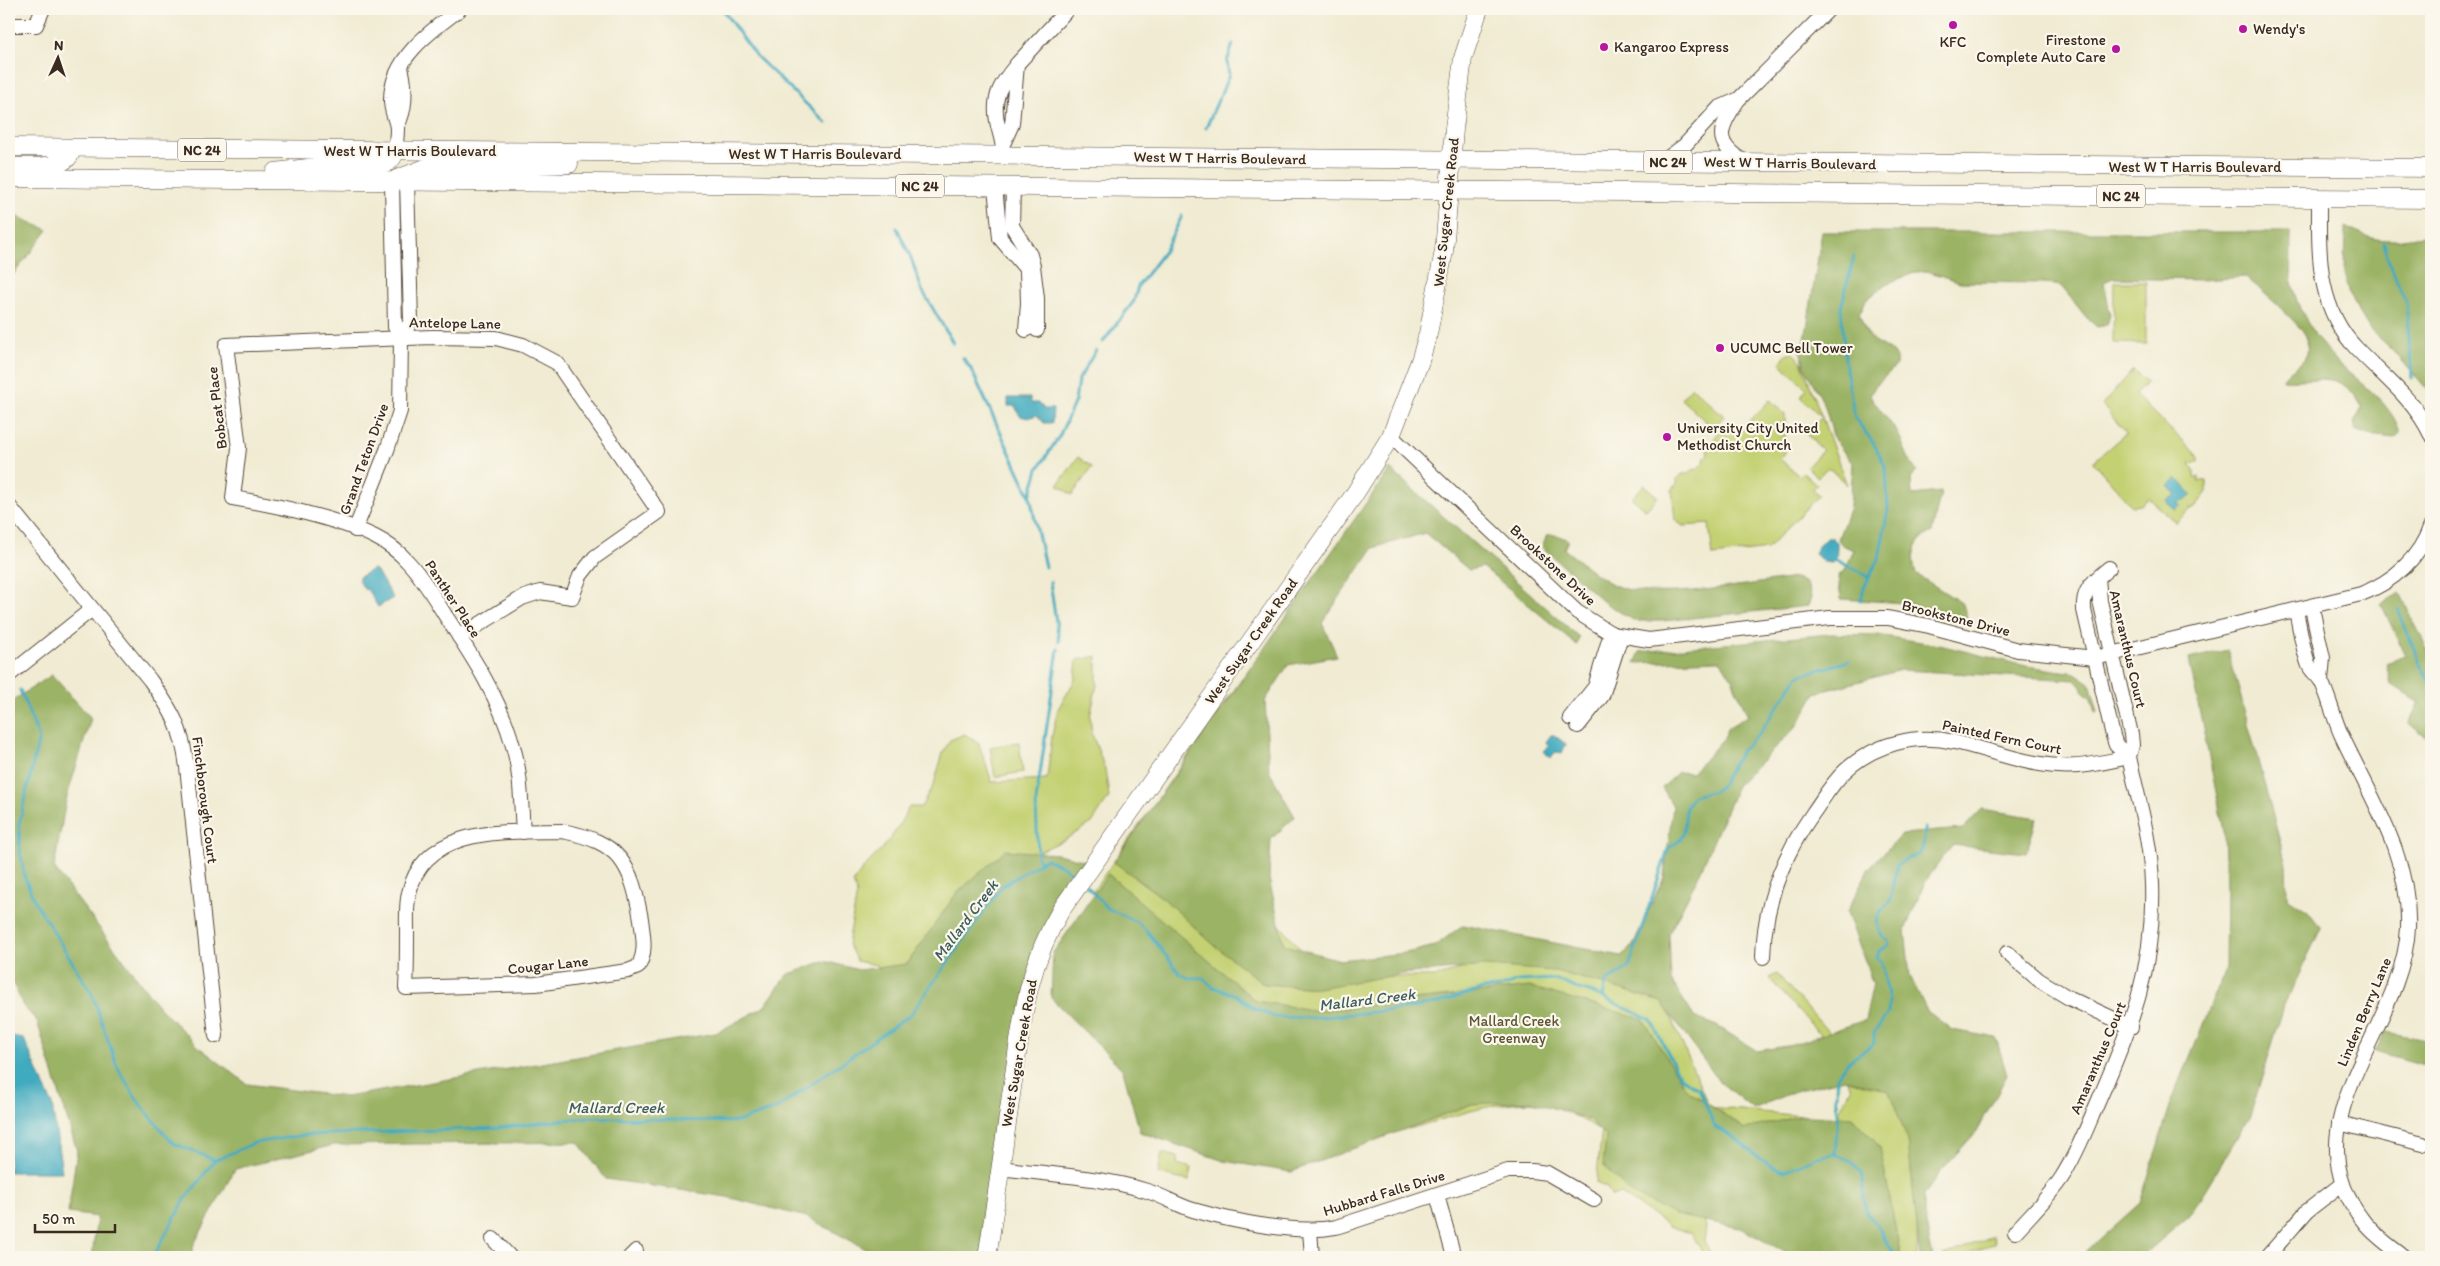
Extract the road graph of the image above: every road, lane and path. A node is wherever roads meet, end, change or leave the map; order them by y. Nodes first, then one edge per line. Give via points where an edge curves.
1 (43, 9) edge
2 (460, 9) edge
3 (1479, 9) edge
4 (1829, 9) edge
5 (1065, 12) dead end
6 (9, 25) edge
7 (1738, 100) junction
8 (9, 147) edge
9 (71, 148) junction
10 (1004, 148) junction
11 (395, 152) junction
12 (684, 154) junction
13 (1451, 160) junction
14 (1661, 162) junction
15 (1746, 163) junction
16 (9, 168) edge
17 (2431, 168) edge
18 (9, 178) edge
19 (241, 180) junction
20 (399, 182) junction
21 (994, 187) junction
22 (1013, 187) junction
23 (1449, 191) junction
24 (2319, 199) junction
25 (2431, 199) edge
26 (402, 338) junction
27 (226, 345) joint
28 (2431, 435) edge
29 (1391, 436) junction
30 (233, 498) joint
31 (9, 506) edge
32 (2431, 525) edge
33 (355, 530) junction
34 (2427, 546) edge
35 (2312, 608) junction
36 (92, 609) junction
37 (2296, 611) junction
38 (1616, 634) junction
39 (459, 637) junction
40 (2113, 655) junction
41 (2095, 658) junction
42 (9, 675) edge
43 (2321, 680) junction
44 (1574, 722) dead end
45 (2129, 758) junction
46 (523, 832) junction
47 (2006, 953) dead end
48 (1763, 957) dead end
49 (2131, 1027) junction
50 (216, 1036) dead end
51 (2339, 1123) junction
52 (2422, 1144) dead end
53 (1000, 1168) junction
54 (2342, 1184) junction
55 (1437, 1195) junction
56 (1594, 1200) dead end
57 (1310, 1230) junction
58 (2015, 1232) dead end
59 (493, 1239) dead end
60 (510, 1257) edge
61 (987, 1257) edge
62 (1312, 1257) edge
63 (1454, 1257) edge
64 (2267, 1257) edge
65 (2404, 1257) edge

1 - 6 street via 36,25
2 - 11 street via 424,37 401,67 391,91 391,113 397,126
3 - 13 main road, West Sugar Creek Road via 1463,58
4 - 7 street
5 - 10 street via 1017,64 1012,124
7 - 14 street via 1720,108 1684,146
7 - 15 street via 1722,126 1721,134 1728,151
8 - 9 main road, West W T Harris Boulevard / NC 24
9 - 11 main road, West W T Harris Boulevard / NC 24
9 - 16 main road via 66,161
10 - 12 main road, West W T Harris Boulevard / NC 24
10 - 13 main road, West W T Harris Boulevard / NC 24
11 - 12 main road, West W T Harris Boulevard / NC 24
11 - 19 main road via 386,164 380,166 316,167
12 - 20 main road via 622,163 426,168 412,172
13 - 14 main road, West W T Harris Boulevard / NC 24
13 - 23 main road, West Sugar Creek Road
14 - 15 main road, West W T Harris Boulevard / NC 24
15 - 17 main road, West W T Harris Boulevard / NC 24
18 - 19 main road, West W T Harris Boulevard / NC 24
19 - 20 main road, West W T Harris Boulevard / NC 24
20 - 21 main road, West W T Harris Boulevard / NC 24
20 - 26 street, Grand Teton Drive via 395,327
21 - 22 main road, West W T Harris Boulevard / NC 24
21 - 22 street via 1000,238 1026,270 1031,330 1038,298 1034,266 1012,226
22 - 23 main road, West W T Harris Boulevard / NC 24
23 - 24 main road, West W T Harris Boulevard / NC 24
23 - 29 main road, West Sugar Creek Road via 1440,280 1428,334
24 - 25 main road, West W T Harris Boulevard / NC 24
24 - 28 street via 2319,269 2332,314 2356,348 2413,403
26 - 27 street, Antelope Lane
26 - 33 street, Grand Teton Drive via 402,393 398,419
26 - 39 street, Antelope Lane via 496,338 523,345 557,363 659,512 595,557 580,576 572,597 540,592 522,598
27 - 30 street, Bobcat Place via 239,448
29 - 38 street, Brookstone Drive via 1577,612
29 - 53 main road, West Sugar Creek Road via 1354,495 1061,910 1037,957 1028,985
30 - 33 street, Panther Place via 282,507
31 - 36 street, Finchborough Court
32 - 34 street, Brookstone Drive
33 - 39 street, Panther Place via 375,538 408,561
34 - 35 street, Brookstone Drive via 2387,581 2361,594
35 - 37 street, Brookstone Drive
35 - 43 street, Linden Berry Lane via 2322,658
36 - 42 street
36 - 50 street, Finchborough Court via 150,680 179,727 187,768
37 - 40 street, Brookstone Drive
37 - 43 street, Linden Berry Lane via 2307,662
38 - 41 street, Brookstone Drive via 1658,639 1860,616 1904,620 2033,653
38 - 44 street via 1595,687
39 - 46 street, Panther Place via 500,709 514,747
40 - 41 street, Brookstone Drive
40 - 41 street, Amaranthus Court via 2098,589 2103,573 2089,585 2083,601
40 - 45 street, Amaranthus Court via 2131,734
41 - 45 street, Amaranthus Court via 2116,745
43 - 51 street, Linden Berry Lane via 2340,731 2393,841 2405,881 2408,905 2406,945 2398,980 2347,1092
45 - 48 street, Painted Fern Court via 2056,766 1937,739 1906,741 1875,751 1859,760 1834,783 1795,838 1770,895
45 - 49 street, Amaranthus Court via 2147,838 2153,911 2145,976
46 - 46 street, Cougar Lane via 562,831 585,836 601,842 625,864 632,882 645,949 638,967 536,984 406,988 406,909 419,866 436,849 451,842 486,834
47 - 49 street via 2062,995
49 - 58 street, Amaranthus Court via 2074,1157 2052,1192
51 - 52 street
51 - 54 street, Linden Berry Lane via 2337,1160
53 - 57 street, Hubbard Falls Drive via 1117,1184 1217,1216
53 - 61 main road, West Sugar Creek Road
54 - 64 street via 2307,1211
54 - 65 street, Linden Berry Lane via 2365,1223
55 - 56 street, Hubbard Falls Drive via 1508,1171 1532,1170 1547,1173
55 - 57 street, Hubbard Falls Drive via 1336,1227
55 - 63 street
57 - 62 street
59 - 60 street

